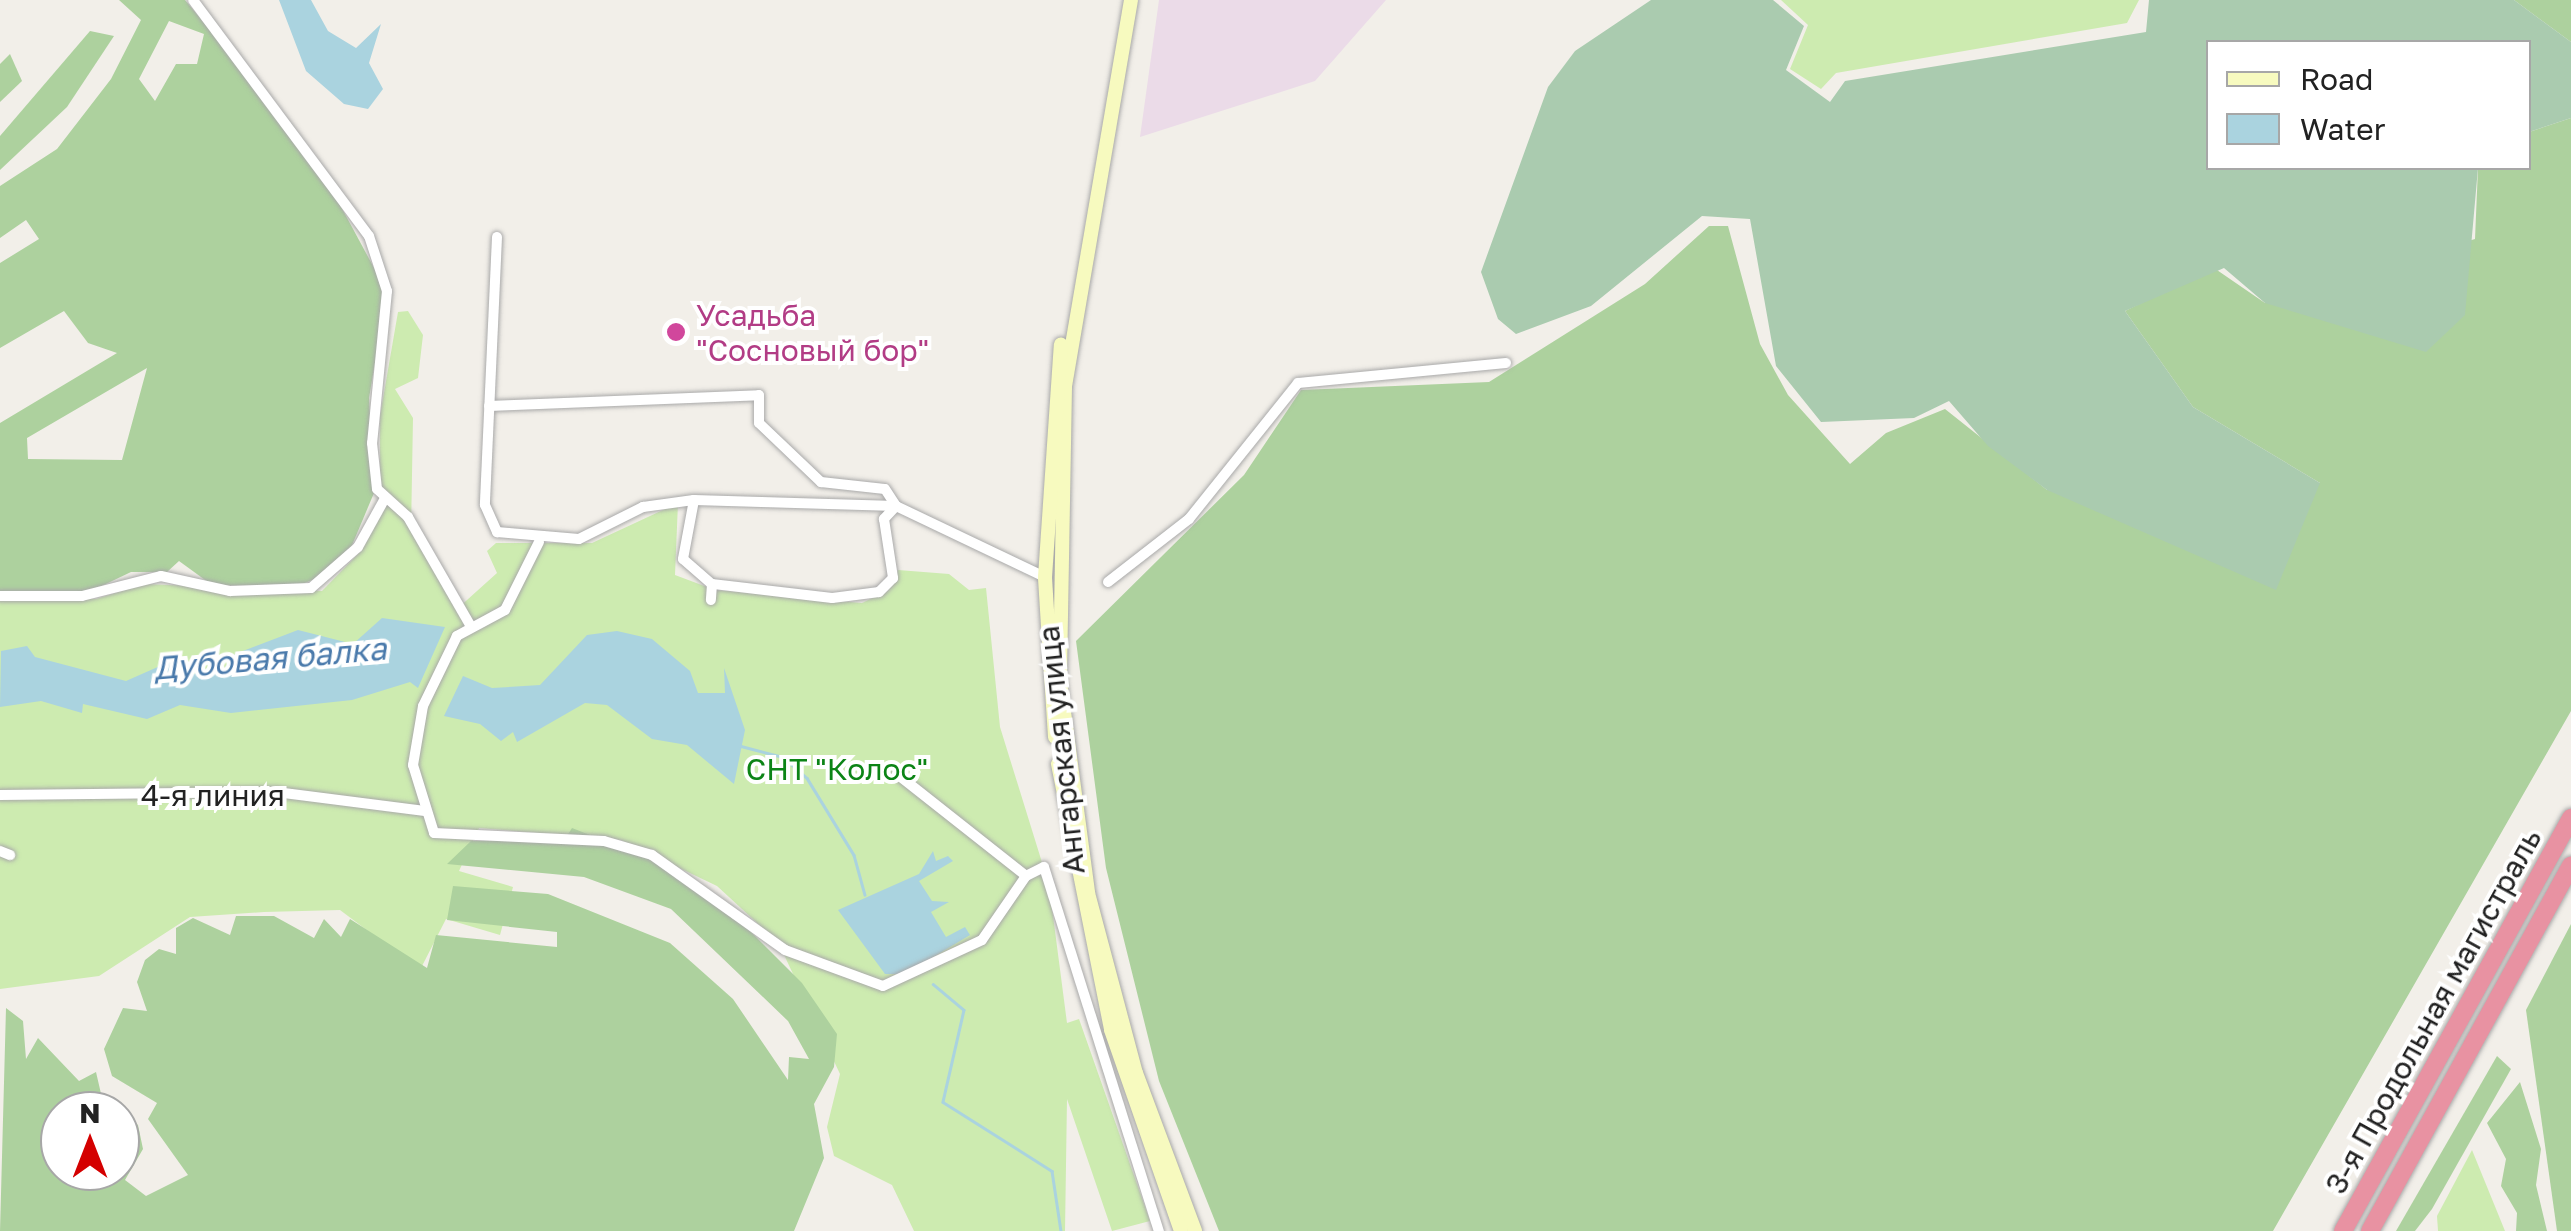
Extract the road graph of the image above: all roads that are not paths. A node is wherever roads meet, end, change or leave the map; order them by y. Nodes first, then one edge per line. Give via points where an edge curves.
1 (193, 0) edge
2 (1131, 0) edge
3 (497, 236) dead end
4 (1084, 257) junction
5 (1506, 363) dead end
6 (489, 406) junction
7 (384, 500) junction
8 (694, 500) junction
9 (896, 506) junction
10 (540, 542) junction
11 (1045, 577) junction
12 (1108, 582) dead end
13 (712, 584) junction
14 (0, 596) edge
15 (711, 600) dead end
16 (470, 625) junction
17 (898, 774) dead end
18 (0, 795) edge
19 (425, 811) junction
20 (2571, 818) edge
21 (2571, 866) edge
22 (1026, 876) junction
23 (1159, 1231) edge
24 (1181, 1231) edge
25 (1195, 1231) edge
26 (2343, 1231) edge
27 (2370, 1231) edge

1 - 7 street via 342,190 384,270 372,443
2 - 4 main road, Ангарская улица
3 - 6 street
4 - 11 main road, Ангарская улица via 1055,385
4 - 25 main road, Ангарская улица via 1065,387 1055,574 1066,754 1117,1004
5 - 12 street via 1298,383 1189,520
6 - 9 street via 759,395 760,423 820,482 884,489
6 - 10 street via 485,504 497,532
7 - 14 street via 347,560 311,588 230,590 161,576 82,596
7 - 16 street via 408,516
8 - 9 street
8 - 10 street via 642,507 579,539
8 - 13 street via 683,558
9 - 11 street
9 - 13 street via 884,520 893,578 879,592 832,598
10 - 16 street via 505,610
11 - 24 main road, Ангарская улица via 1077,892 1130,1098
13 - 15 street
16 - 19 street via 415,728
17 - 22 street
18 - 19 street, 4-я линия via 276,792
19 - 22 street via 434,833 604,841 652,855 784,950 883,986 982,940
20 - 26 highway, 3-я Продольная магистраль
21 - 27 highway, 3-я Продольная магистраль
22 - 23 street via 1044,867 1055,879 1080,995

